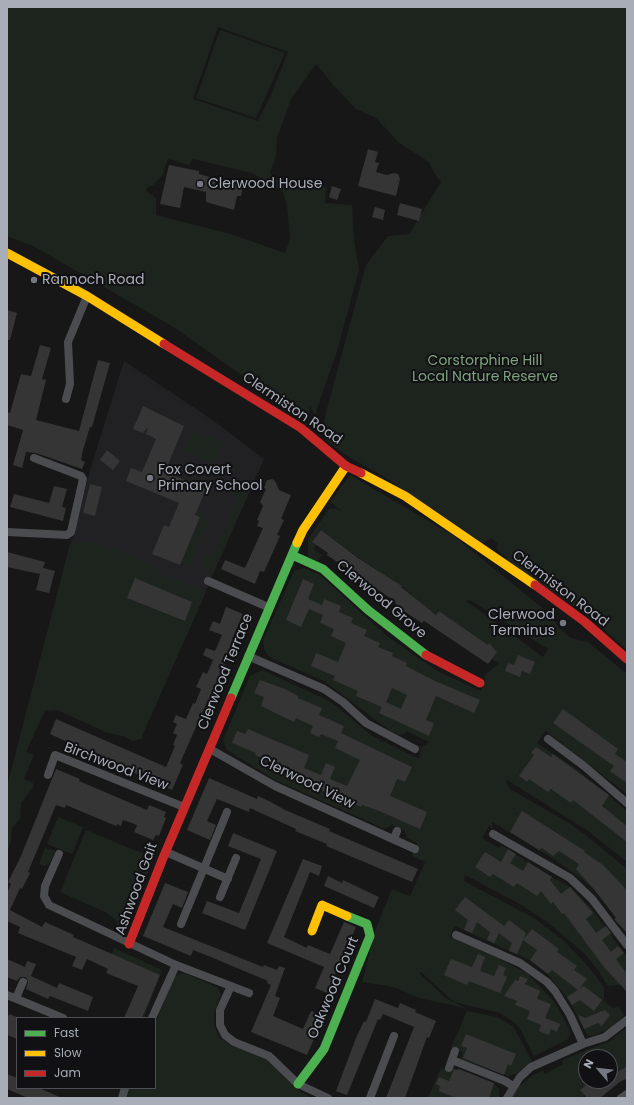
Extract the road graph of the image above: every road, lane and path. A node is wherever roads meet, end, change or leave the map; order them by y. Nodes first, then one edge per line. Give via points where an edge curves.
1 (7, 253) edge
2 (87, 296) junction
3 (66, 399) dead end
4 (34, 458) dead end
5 (346, 466) junction
6 (7, 532) edge
7 (292, 555) junction
8 (208, 581) dead end
9 (268, 607) junction
10 (248, 656) junction
11 (627, 659) edge
12 (476, 678) dead end
13 (548, 739) dead end
14 (210, 749) junction
15 (414, 749) dead end
16 (48, 775) dead end
17 (627, 803) edge
18 (184, 808) junction
19 (227, 812) dead end
20 (397, 831) dead end
21 (493, 834) dead end
22 (394, 839) junction
23 (415, 849) dead end
24 (166, 852) junction
25 (59, 854) dead end
26 (236, 858) dead end
27 (204, 868) junction
28 (228, 879) junction
29 (220, 897) dead end
30 (181, 924) dead end
31 (312, 931) dead end
32 (456, 934) dead end
33 (129, 944) junction
34 (627, 945) edge
35 (176, 965) junction
36 (23, 982) dead end
37 (231, 986) junction
38 (249, 993) dead end
39 (7, 995) edge
40 (16, 998) junction
41 (61, 1017) edge
42 (152, 1017) edge
43 (627, 1020) edge
44 (394, 1036) dead end
45 (583, 1044) junction
46 (449, 1068) dead end
47 (298, 1084) junction
48 (513, 1086) junction
49 (627, 1094) edge
50 (328, 1098) edge
51 (370, 1098) edge
52 (507, 1098) edge
53 (621, 1098) edge

1 - 2 street, Clermiston Road
2 - 3 street via 68,342 70,384
2 - 5 street, Clermiston Road via 301,428
4 - 6 street via 83,479 71,532 67,535
5 - 7 street, Clerwood Terrace via 303,530
5 - 11 street, Clermiston Road via 404,496 550,595
7 - 9 street, Clerwood Terrace
7 - 12 street, Clerwood Grove via 323,569 368,610 427,656
8 - 9 street, Clerwood Terrace
9 - 10 street, Clerwood Terrace
10 - 14 street, Clerwood Terrace
10 - 15 street via 324,689 366,723 407,741
13 - 17 street
14 - 18 street, Ashwood Gait
14 - 22 street, Clerwood View via 275,786
16 - 18 street, Birchwood View via 55,755
18 - 24 street, Ashwood Gait
19 - 27 street
20 - 22 street
21 - 34 street via 570,878 592,899
22 - 23 street, Clerwood View
24 - 27 street
24 - 33 street, Ashwood Gait
25 - 33 street via 45,886 44,896 49,905
26 - 28 street
27 - 28 street
27 - 30 street
28 - 29 street
31 - 47 street, Oakwood Court via 322,905 367,924 370,936 324,1049
32 - 45 street via 520,963 547,982 570,1015
33 - 35 street, Ashwood Gait
35 - 37 street, Ashwood Gait
35 - 42 street
36 - 40 street
37 - 38 street, Ashwood Gait
37 - 47 street via 220,1010 220,1025 225,1035 234,1042 269,1056
39 - 40 street
40 - 41 street
43 - 45 street via 610,1034
44 - 51 street
45 - 48 street via 536,1064
46 - 48 street via 454,1056
47 - 50 street
48 - 52 street
49 - 53 street

